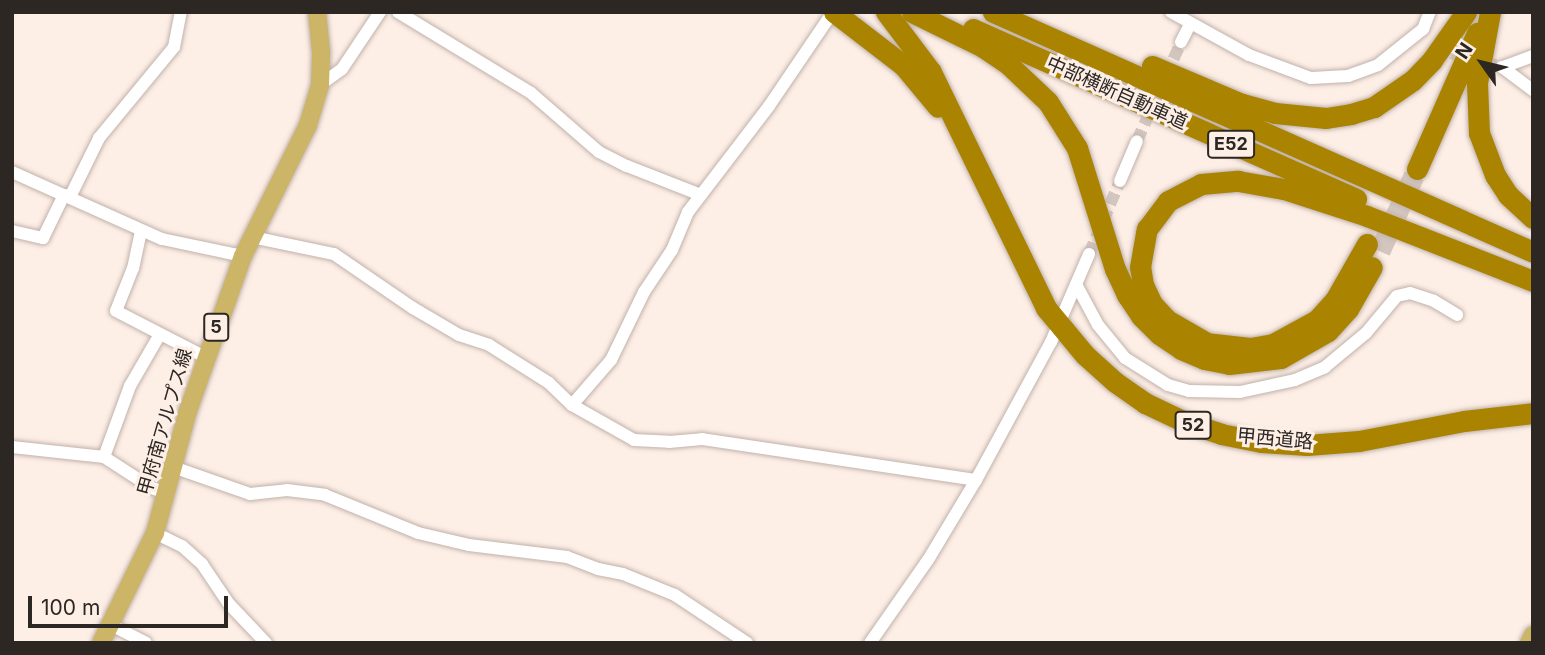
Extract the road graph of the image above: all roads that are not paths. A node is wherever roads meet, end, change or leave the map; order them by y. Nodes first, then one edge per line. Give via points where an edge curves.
1 (181, 12) edge
2 (317, 12) edge
3 (380, 12) edge
4 (398, 12) edge
5 (833, 12) edge
6 (886, 12) edge
7 (993, 12) edge
8 (1020, 12) edge
9 (1171, 12) edge
10 (1430, 12) edge
11 (1466, 12) edge
12 (1471, 12) edge
13 (1488, 12) edge
14 (923, 14) edge
15 (1189, 24) junction
16 (1423, 29) junction
17 (1435, 38) tunnel mouth
18 (1181, 43) tunnel mouth
19 (1533, 56) edge
20 (320, 85) junction
21 (1533, 90) edge
22 (1137, 141) tunnel mouth
23 (977, 171) junction
24 (12, 172) edge
25 (1120, 181) tunnel mouth
26 (701, 195) junction
27 (67, 196) junction
28 (1533, 218) edge
29 (12, 231) edge
30 (141, 231) junction
31 (252, 237) junction
32 (1533, 253) edge
33 (1089, 254) tunnel mouth
34 (243, 256) junction
35 (1533, 273) edge
36 (1533, 281) edge
37 (1077, 286) junction
38 (1457, 315) dead end
39 (1059, 326) junction
40 (159, 336) junction
41 (205, 357) junction
42 (572, 405) junction
43 (1533, 413) edge
44 (12, 447) edge
45 (104, 457) junction
46 (173, 467) junction
47 (975, 480) junction
48 (166, 493) junction
49 (155, 533) junction
50 (111, 625) junction
51 (1533, 635) edge
52 (101, 643) edge
53 (146, 643) edge
54 (266, 643) edge
55 (747, 643) edge
56 (870, 643) edge
57 (1529, 643) edge

1 - 27 street via 174,47 99,138
2 - 20 main road, 甲府南アルプス線 / 5
3 - 20 street via 342,69
4 - 26 street via 531,93 599,152
5 - 23 highway, 甲西道路 / 52 via 911,74 949,121
5 - 26 street
6 - 23 highway, 甲西道路 / 52 via 931,72
7 - 32 highway, 中部横断自動車道 / E52
8 - 11 highway via 1242,103 1275,113 1326,118 1374,107 1395,94 1432,60
9 - 15 street
10 - 16 street
12 - 13 highway via 1410,165
13 - 28 highway via 1477,83 1479,132 1495,175 1508,195
14 - 35 highway, 中部横断自動車道 / E52
14 - 36 highway via 984,47 1048,102 1077,148 1127,295 1141,316 1181,349 1229,364 1281,358 1306,346 1348,309 1373,248 1317,320 1273,344 1250,348 1207,343 1167,320 1143,285 1140,267 1147,229 1168,201 1201,184 1238,181 1284,190 1367,216
15 - 16 street via 1249,55 1311,78 1348,76 1378,65
15 - 18 street
16 - 17 street
19 - 21 street via 1499,66
20 - 31 main road, 甲府南アルプス線 / 5 via 308,125
22 - 25 street
23 - 39 highway, 甲西道路 / 52 via 1037,293
24 - 27 street
26 - 42 street via 644,292 611,360
27 - 29 street via 43,237
27 - 30 street
30 - 34 street
30 - 40 street via 116,311
31 - 34 main road, 甲府南アルプス線 / 5
31 - 42 street via 334,254 425,315 549,383
33 - 37 street
34 - 41 main road, 甲府南アルプス線 / 5
37 - 38 street via 1098,326 1125,358 1168,385 1189,391 1240,392 1295,380 1325,367 1366,333 1397,296 1410,293
37 - 39 street
39 - 43 highway, 甲西道路 / 52 via 1115,382 1145,403 1185,422 1261,442 1359,441
39 - 47 street
40 - 41 street
40 - 45 street via 130,386
41 - 46 main road, 甲府南アルプス線 / 5
42 - 47 street via 634,440 702,439
44 - 45 street
45 - 48 street
46 - 48 main road, 甲府南アルプス線 / 5
46 - 55 street via 250,494 287,490 325,495 418,533 469,545 567,557 623,574 675,595
47 - 56 street via 928,560
48 - 49 main road, 甲府南アルプス線 / 5
49 - 50 main road, 甲府南アルプス線 / 5
49 - 54 street via 182,546 202,564 229,604
50 - 52 main road, 甲府南アルプス線 / 5
50 - 53 street
51 - 57 main road

